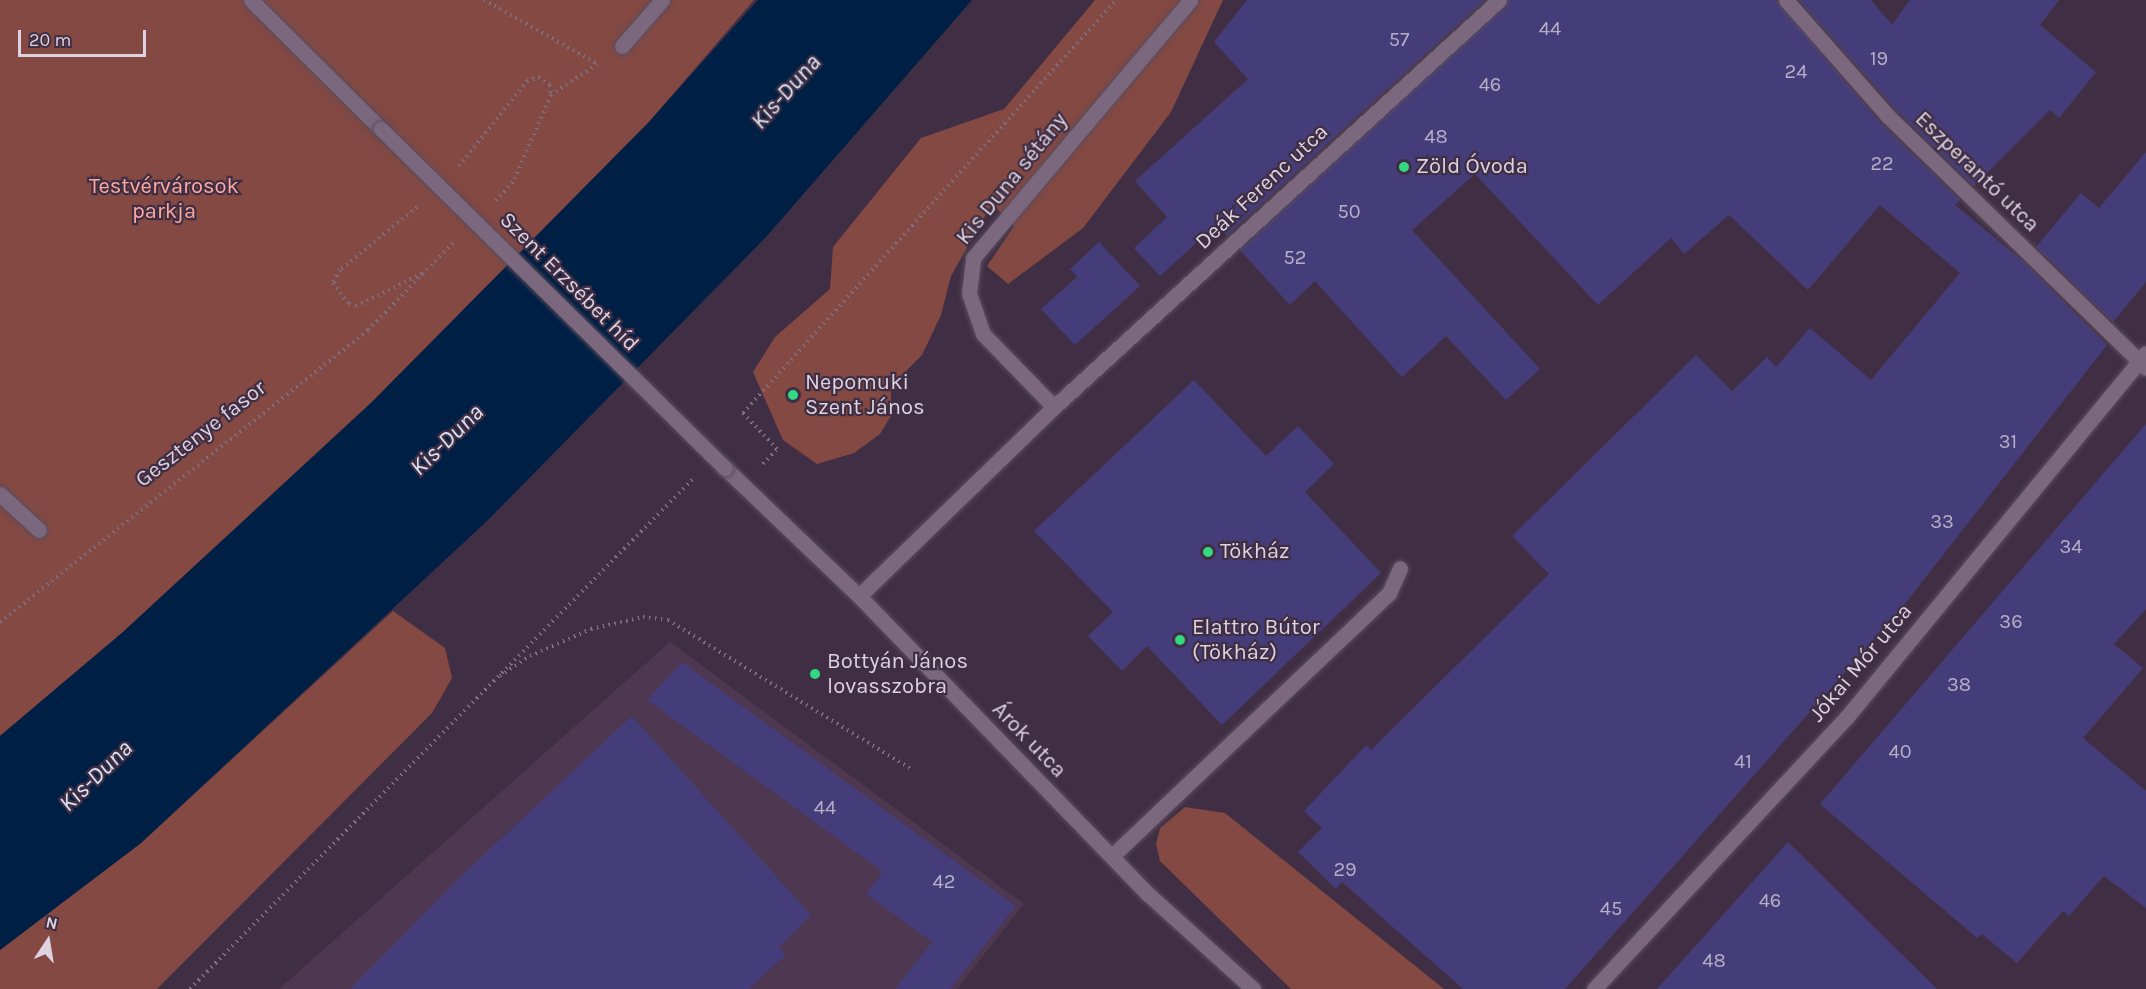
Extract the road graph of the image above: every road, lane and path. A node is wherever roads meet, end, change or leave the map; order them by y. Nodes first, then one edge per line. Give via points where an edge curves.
1 (251, 0) edge
2 (484, 0) edge
3 (662, 0) edge
4 (1116, 0) edge
5 (1190, 0) edge
6 (1499, 0) edge
7 (1786, 0) edge
8 (622, 46) joint
9 (597, 63) junction
10 (551, 95) junction
11 (513, 182) dead end
12 (441, 187) junction
13 (2144, 361) edge
14 (1054, 407) junction
15 (720, 463) junction
16 (744, 485) junction
17 (0, 494) edge
18 (39, 530) dead end
19 (1400, 568) dead end
20 (859, 596) junction
21 (0, 622) edge
22 (492, 682) junction
23 (911, 769) dead end
24 (1113, 856) junction
25 (190, 989) edge
26 (1253, 989) edge
27 (1594, 989) edge

1 - 12 street, Szent Erzsébet híd, bridge
2 - 9 path
3 - 8 street
4 - 16 path via 743,413 777,449
5 - 14 street, Kis Duna sétány via 973,258 969,293 983,334
6 - 14 street, Deák Ferenc utca
7 - 13 street, Eszperantó utca via 1887,115
8 - 9 path
9 - 10 path
10 - 11 path
10 - 12 path via 550,85 539,77 527,81
12 - 15 street, Szent Erzsébet híd, bridge
12 - 21 path, Gesztenye fasor via 340,270 333,283 349,304 356,306 423,273 368,330
13 - 27 street, Jókai Mór utca via 1846,718
14 - 20 street
15 - 16 street, Árok utca
15 - 22 path
16 - 20 street, Árok utca
17 - 18 street
19 - 24 street via 1389,592
20 - 24 street, Árok utca
22 - 23 path via 530,656 591,628 643,617 668,620
22 - 25 path
24 - 26 street, Árok utca

